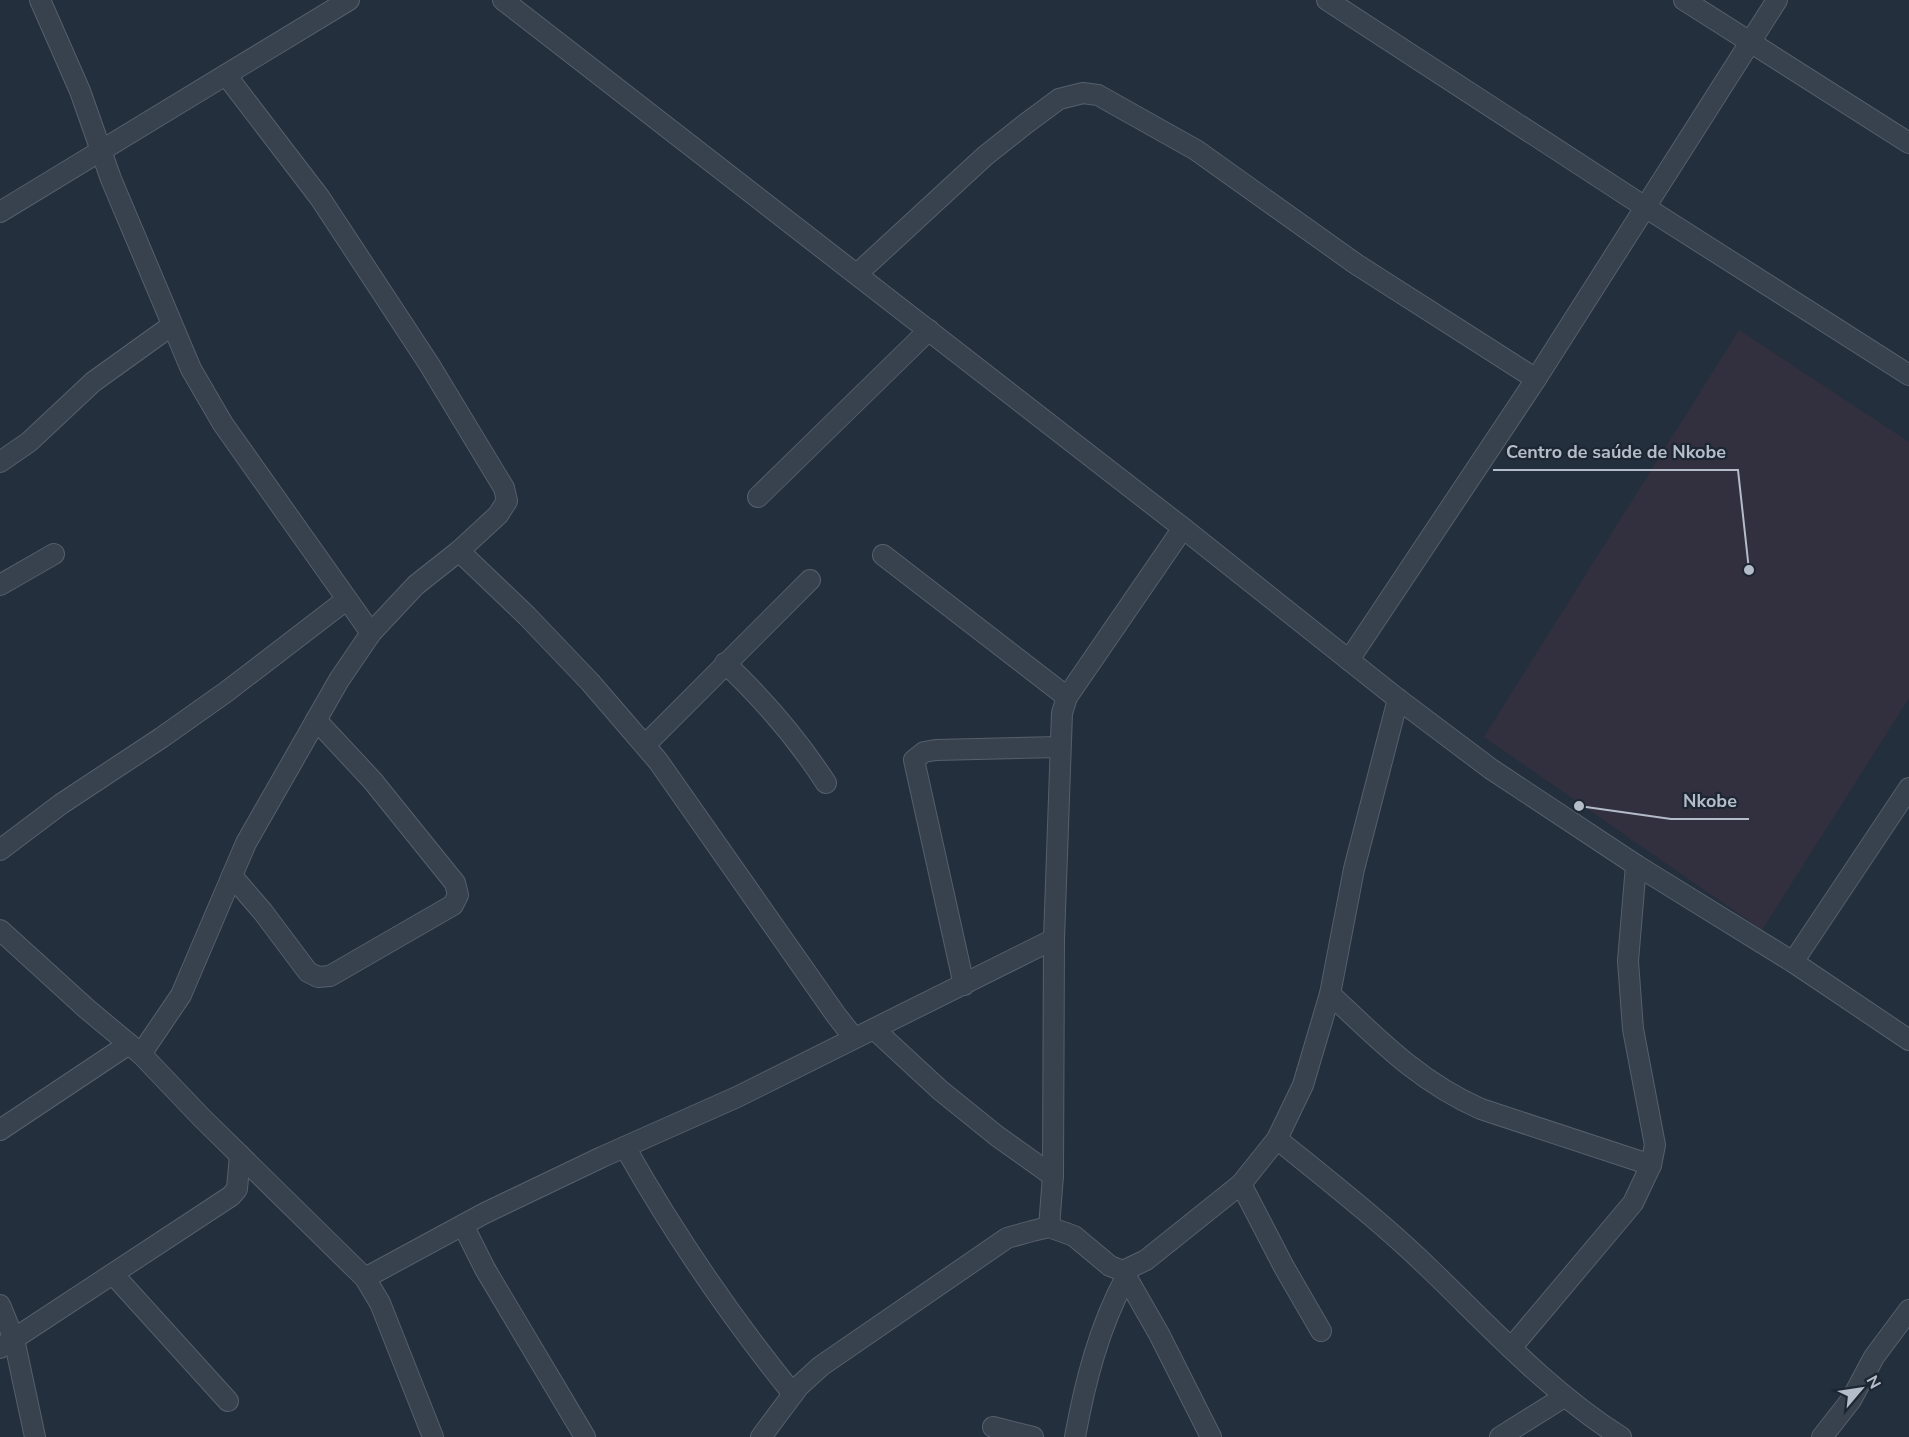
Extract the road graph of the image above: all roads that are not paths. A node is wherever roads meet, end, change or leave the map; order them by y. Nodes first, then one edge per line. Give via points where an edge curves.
1 (40, 0) edge
2 (349, 0) edge
3 (503, 0) edge
4 (1327, 0) edge
5 (1684, 0) edge
6 (1777, 0) edge
7 (1751, 43) junction
8 (226, 75) junction
9 (1909, 143) edge
10 (100, 150) junction
11 (1645, 207) junction
12 (0, 212) edge
13 (857, 274) junction
14 (171, 326) junction
15 (929, 330) junction
16 (1909, 375) edge
17 (1536, 379) junction
18 (0, 462) edge
19 (758, 497) dead end
20 (1183, 528) junction
21 (459, 551) junction
22 (54, 554) dead end
23 (883, 555) dead end
24 (810, 580) dead end
25 (0, 585) edge
26 (346, 600) junction
27 (371, 633) junction
28 (1349, 660) junction
29 (725, 663) junction
30 (1067, 697) junction
31 (1398, 699) junction
32 (316, 720) junction
33 (645, 745) junction
34 (1059, 747) junction
35 (826, 783) dead end
36 (1909, 788) edge
37 (0, 850) edge
38 (1636, 865) junction
39 (232, 876) junction
40 (0, 930) edge
41 (1054, 939) junction
42 (1793, 962) junction
43 (964, 985) junction
44 (1330, 994) junction
45 (874, 1029) junction
46 (854, 1038) junction
47 (1909, 1040) edge
48 (135, 1049) junction
49 (0, 1130) edge
50 (1277, 1139) junction
51 (625, 1147) junction
52 (240, 1155) junction
53 (1651, 1165) junction
54 (1053, 1176) junction
55 (1241, 1184) junction
56 (463, 1225) junction
57 (1049, 1227) junction
58 (113, 1274) junction
59 (1125, 1274) junction
60 (366, 1278) junction
61 (0, 1305) edge
62 (1906, 1322) edge
63 (1321, 1331) dead end
64 (7, 1343) edge
65 (1511, 1348) junction
66 (793, 1394) junction
67 (1564, 1397) junction
68 (228, 1401) dead end
69 (993, 1427) dead end
70 (34, 1437) edge
71 (433, 1437) edge
72 (585, 1437) edge
73 (761, 1437) edge
74 (1033, 1437) edge
75 (1075, 1437) edge
76 (1210, 1437) edge
77 (1500, 1437) edge
78 (1621, 1437) edge
79 (1822, 1437) edge

1 - 10 street via 80,91
2 - 8 street
3 - 13 street
4 - 11 street
5 - 7 street
6 - 7 street
7 - 9 street
7 - 11 street
8 - 10 street
8 - 21 street via 320,198 429,364 504,488 507,501 498,515
10 - 12 street
10 - 14 street
11 - 16 street
11 - 17 street
13 - 15 street
13 - 17 street via 985,156 1033,118 1059,99 1083,93 1098,95 1196,150 1356,264
14 - 18 street via 93,382 29,442
14 - 26 street via 223,424
15 - 19 street
15 - 20 street
17 - 28 street
20 - 28 street
20 - 30 street
21 - 27 street via 416,585
21 - 33 street via 527,615
22 - 25 street
23 - 30 street
24 - 29 street
26 - 27 street
26 - 37 street via 207,705
27 - 32 street
28 - 31 street
29 - 33 street
29 - 35 street via 785,725
30 - 34 street
31 - 38 street via 1491,769
31 - 44 street via 1354,869
32 - 39 street via 246,843
32 - 39 street via 372,780 455,883 458,895 453,905 330,975 318,977 308,972
33 - 46 street
34 - 41 street
34 - 43 street via 936,750 924,752 914,760
36 - 42 street
38 - 42 street
38 - 53 street via 1628,971 1633,1029 1655,1144
39 - 48 street via 181,995
40 - 48 street
41 - 43 street
41 - 54 street
42 - 47 street
43 - 45 street
44 - 50 street via 1303,1085
44 - 53 street via 1401,1061 1456,1098
45 - 46 street
45 - 54 street via 940,1090
46 - 51 street
48 - 49 street
48 - 52 street
50 - 55 street
50 - 65 street via 1382,1225
51 - 56 street
51 - 66 street via 691,1257 743,1332
52 - 58 street via 237,1189 231,1196
52 - 60 street
53 - 65 street via 1633,1203
54 - 57 street
55 - 59 street
55 - 63 street
56 - 60 street
56 - 72 street
57 - 59 street via 1083,1241
57 - 66 street via 1007,1238 820,1366
58 - 64 street
58 - 68 street
59 - 75 street via 1092,1361
59 - 76 street
60 - 71 street via 380,1303
61 - 64 street
62 - 79 street via 1874,1357 1851,1400
64 - 70 street
65 - 67 street
66 - 73 street
67 - 77 street
67 - 78 street
69 - 74 street

